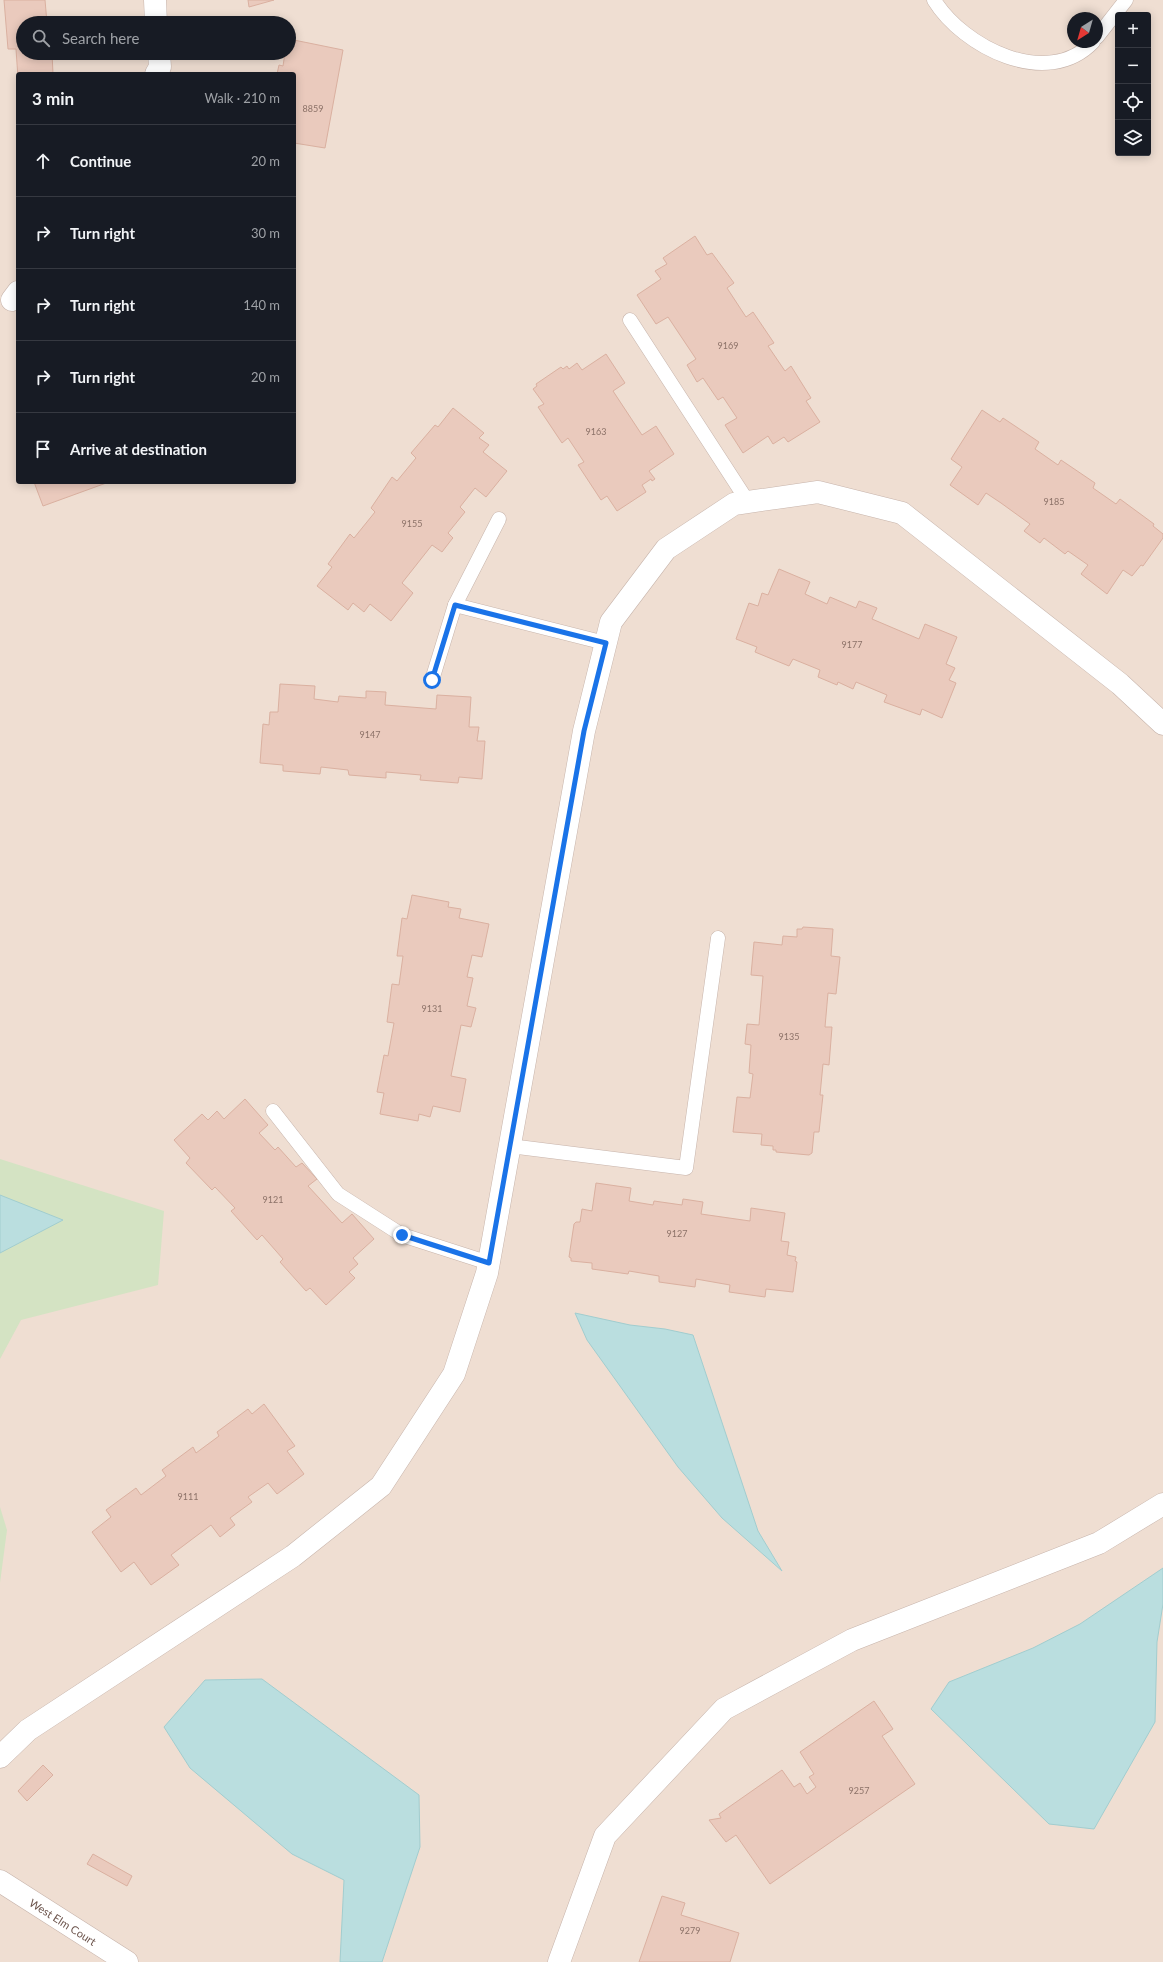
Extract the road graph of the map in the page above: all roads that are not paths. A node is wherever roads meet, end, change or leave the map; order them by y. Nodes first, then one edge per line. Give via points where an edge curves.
1 (154, 0) edge
2 (934, 0) edge
3 (1126, 0) edge
4 (155, 16) edge
5 (1103, 30) edge
6 (1085, 48) edge
7 (160, 60) edge
8 (157, 72) edge
9 (630, 320) dead end
10 (748, 502) junction
11 (499, 519) dead end
12 (455, 605) junction
13 (606, 643) junction
14 (432, 680) dead end
15 (1163, 724) edge
16 (718, 938) dead end
17 (273, 1111) dead end
18 (510, 1146) junction
19 (489, 1263) junction
20 (1163, 1504) edge
21 (0, 1757) edge
22 (0, 1881) edge
23 (127, 1962) edge
24 (559, 1962) edge

1 - 4 street
2 - 6 lane via 954,26 969,38 1016,59 1055,62 1072,57
3 - 5 lane
7 - 8 street
9 - 10 lane
10 - 13 street via 734,504 666,548 611,622
10 - 15 street via 818,492 902,513 1120,684
11 - 12 lane
12 - 13 lane
12 - 14 lane
13 - 18 street via 584,731
16 - 18 lane via 686,1168
17 - 19 lane via 338,1194 402,1235
18 - 19 street
19 - 21 street via 454,1374 380,1486 293,1556 28,1730
20 - 24 street via 1099,1543 852,1640 724,1710 605,1836
22 - 23 street, West Elm Court

